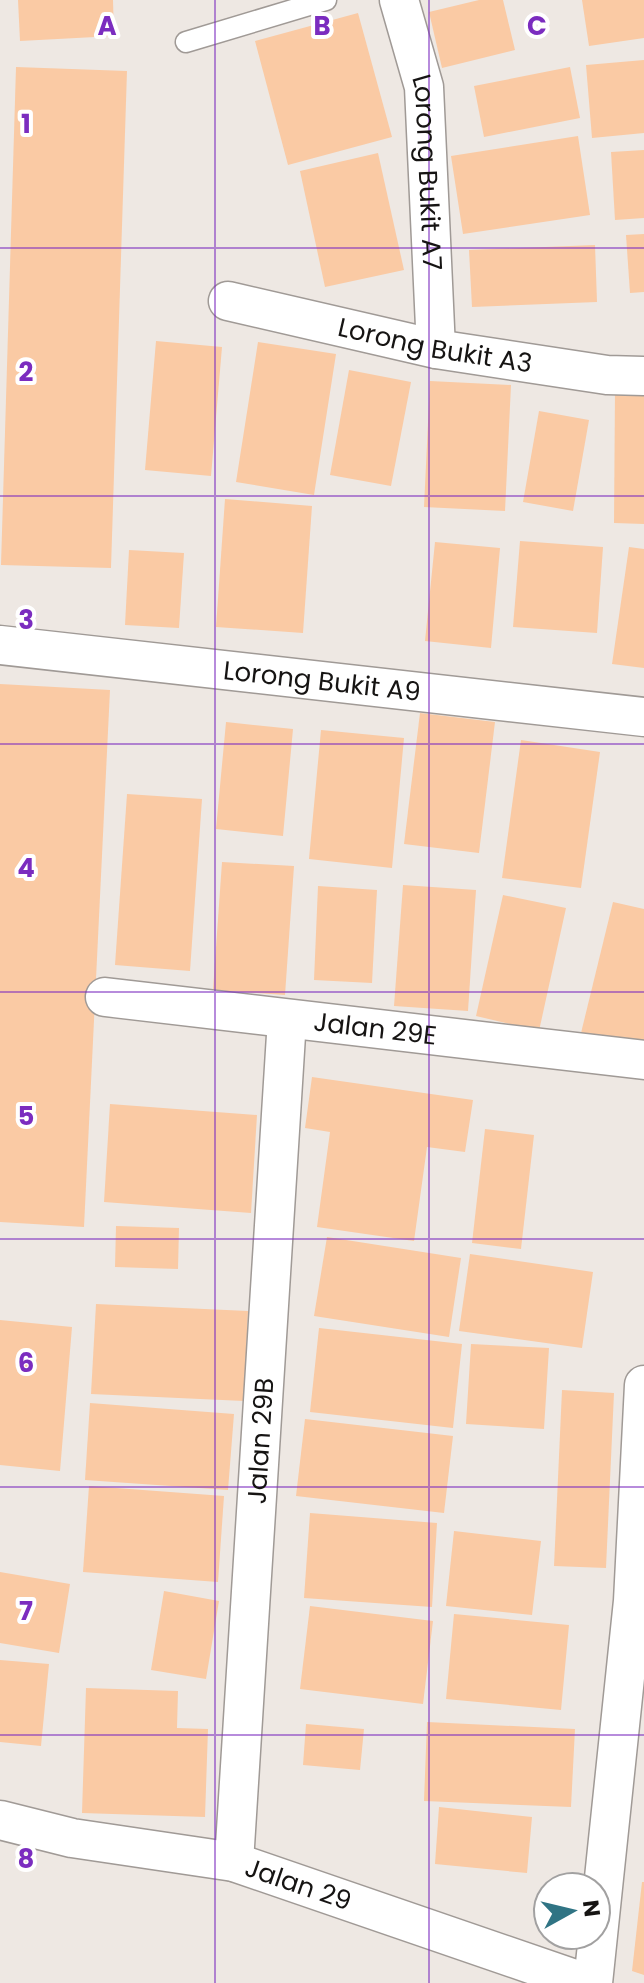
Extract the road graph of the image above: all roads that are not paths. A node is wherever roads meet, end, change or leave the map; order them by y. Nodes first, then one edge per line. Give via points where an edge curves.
1 (326, 0) edge
2 (399, 0) edge
3 (186, 42) dead end
4 (228, 301) dead end
5 (436, 349) junction
6 (644, 376) edge
7 (0, 645) edge
8 (644, 717) edge
9 (105, 997) dead end
10 (287, 1019) junction
11 (644, 1060) edge
12 (644, 1385) edge
13 (638, 1602) edge
14 (0, 1820) edge
15 (234, 1862) junction
16 (586, 1983) edge
17 (593, 1983) edge

1 - 3 lane
2 - 5 street, Lorong Bukit A7 via 424,87
4 - 5 street, Lorong Bukit A3
5 - 6 street, Lorong Bukit A3
7 - 8 street, Lorong Bukit A9
9 - 10 street, Jalan 29E
10 - 11 street, Jalan 29E
10 - 15 street, Jalan 29B
12 - 13 street
13 - 17 street
14 - 15 street, Jalan 29 via 72,1838
15 - 16 street, Jalan 29

